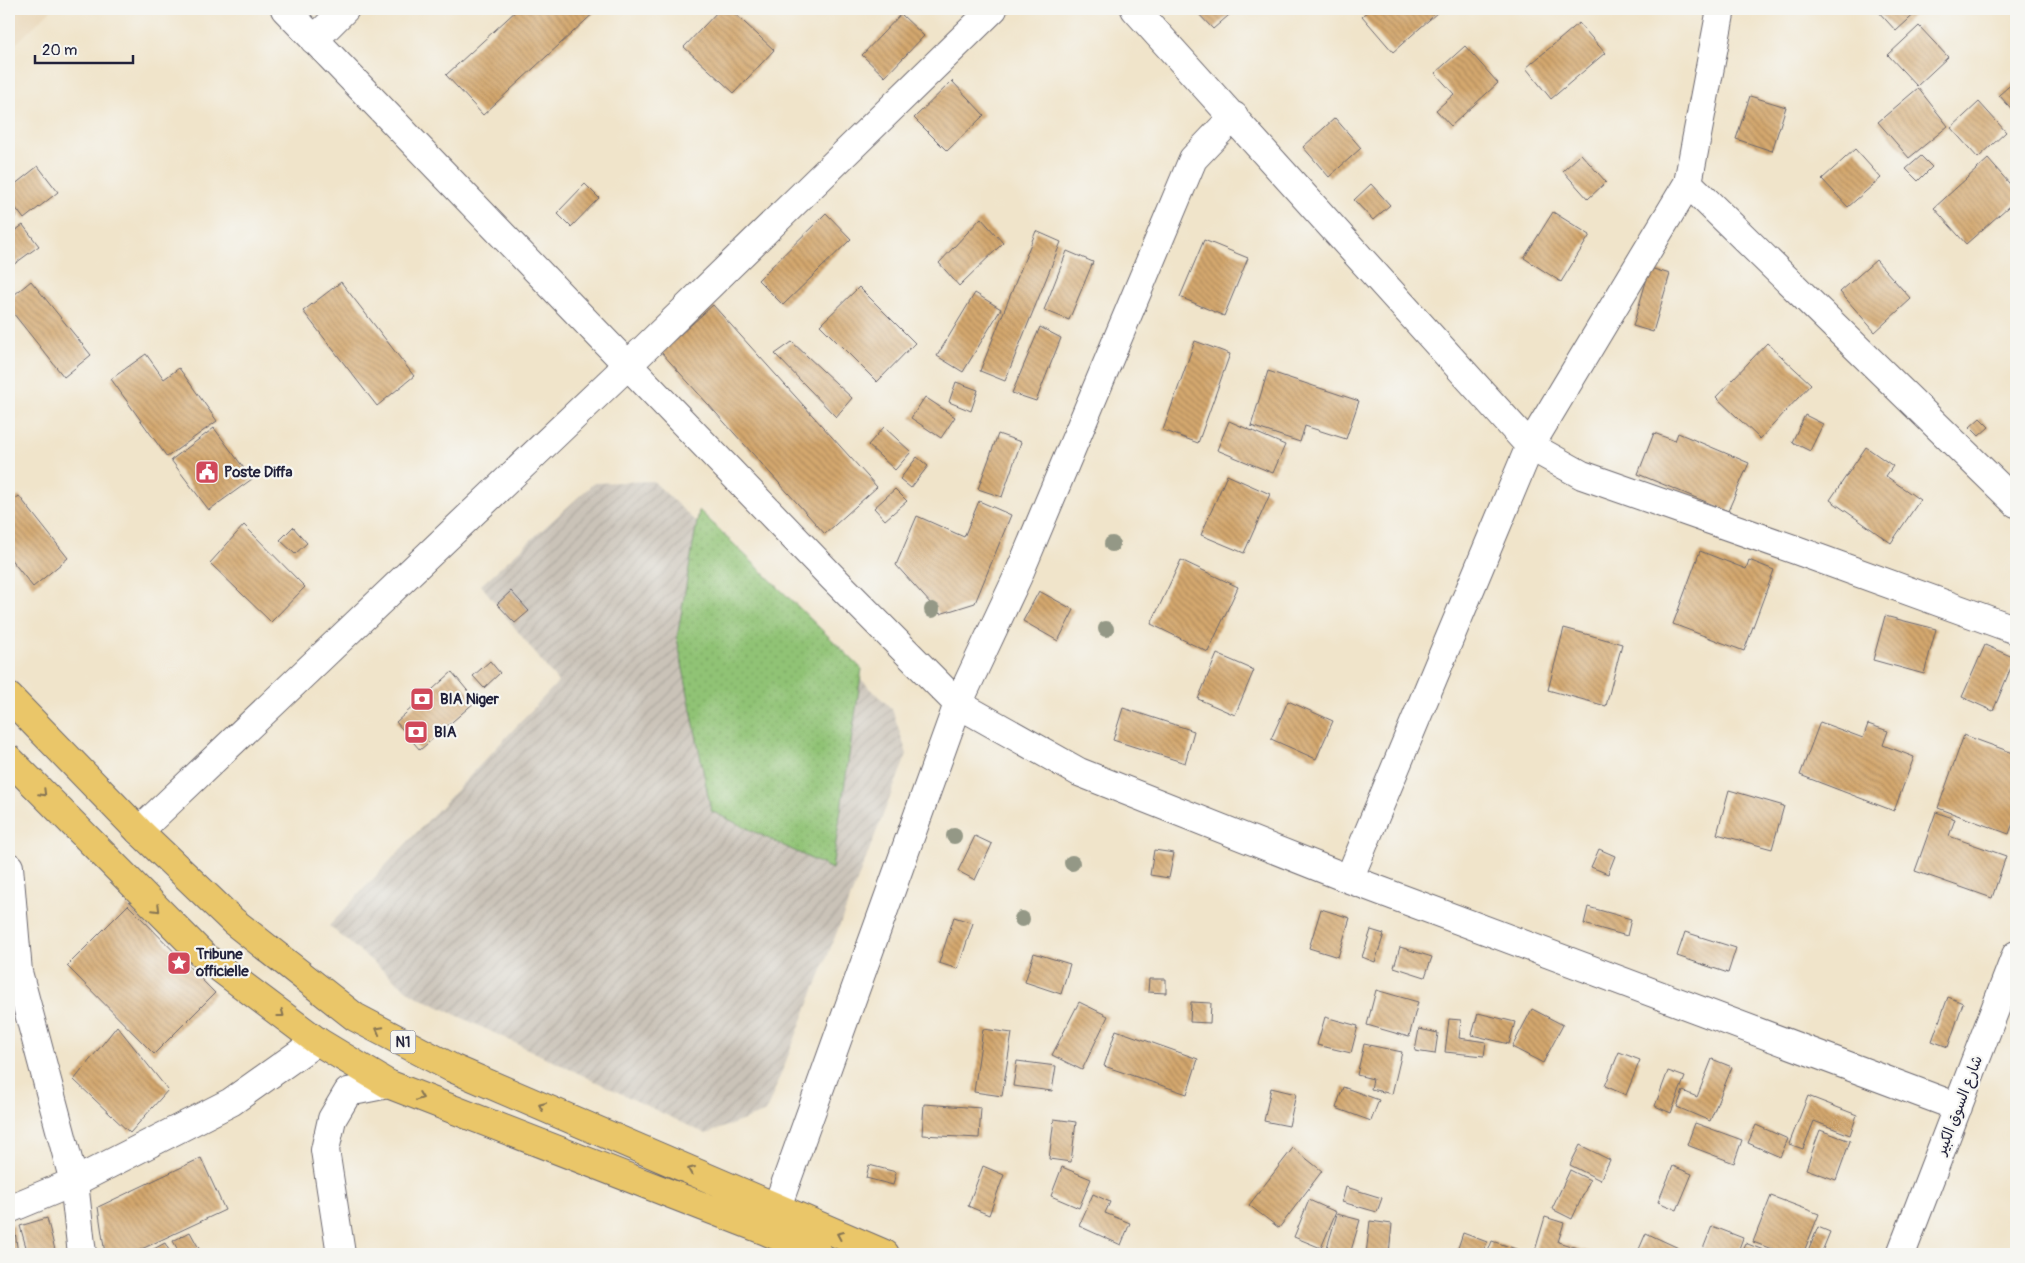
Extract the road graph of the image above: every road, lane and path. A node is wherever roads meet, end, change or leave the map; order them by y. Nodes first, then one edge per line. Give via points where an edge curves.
1 (285, 9) edge
2 (345, 9) edge
3 (993, 9) edge
4 (1135, 9) edge
5 (1721, 9) edge
6 (314, 40) junction
7 (1234, 116) junction
8 (1688, 183) junction
9 (629, 364) junction
10 (1530, 446) junction
11 (2016, 503) edge
12 (2016, 630) edge
13 (9, 697) edge
14 (958, 704) junction
15 (9, 759) edge
16 (139, 831) junction
17 (9, 867) edge
18 (1349, 879) junction
19 (2016, 955) edge
20 (317, 1041) junction
21 (388, 1084) junction
22 (1958, 1107) junction
23 (74, 1182) junction
24 (777, 1207) junction
25 (9, 1208) edge
26 (82, 1254) edge
27 (340, 1254) edge
28 (818, 1254) edge
29 (885, 1254) edge
30 (1901, 1254) edge

1 - 6 street
2 - 6 street
3 - 9 street
4 - 7 street
5 - 8 street
6 - 9 street
7 - 10 street
7 - 14 street via 1193,159 1018,576
8 - 10 street
8 - 11 street
9 - 14 street
9 - 16 street
10 - 12 street via 1582,475
10 - 18 street
13 - 16 highway, N1
14 - 18 street via 1078,772
14 - 24 street
15 -> 20 highway via 205,957
24 -> 16 highway, N1 via 452,1068 355,1017 233,921
17 - 23 street via 18,972
18 - 22 street
19 - 22 street, شارع السوق الكبير
20 - 21 highway
20 - 23 street via 230,1102
21 - 27 street via 348,1092 332,1119 325,1150
21 -> 28 highway
22 - 30 street, شارع السوق الكبير
23 - 25 street
23 - 26 street
29 -> 24 highway, N1

